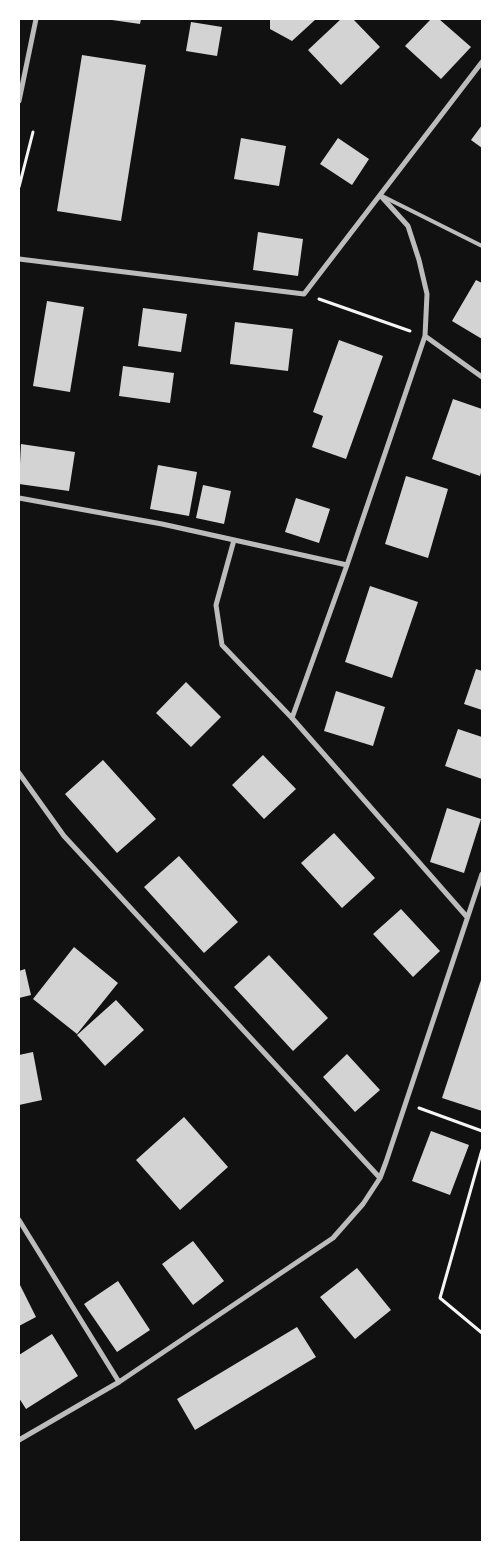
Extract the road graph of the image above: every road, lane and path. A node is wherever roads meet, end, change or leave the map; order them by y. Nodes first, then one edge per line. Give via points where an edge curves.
1 (36, 19) edge
2 (482, 62) edge
3 (19, 101) edge
4 (33, 132) dead end
5 (19, 187) edge
6 (380, 195) junction
7 (482, 246) edge
8 (19, 259) edge
9 (304, 294) junction
10 (425, 336) junction
11 (482, 377) edge
12 (19, 498) edge
13 (234, 540) junction
14 (347, 565) junction
15 (292, 718) junction
16 (19, 773) edge
17 (482, 874) edge
18 (467, 917) junction
19 (406, 1103) junction
20 (482, 1131) edge
21 (482, 1150) edge
22 (380, 1178) junction
23 (19, 1220) edge
24 (482, 1333) edge
25 (119, 1382) junction
26 (19, 1440) edge

1 - 3 street
2 - 6 street
4 - 5 path
6 - 7 lane
6 - 9 street
6 - 10 street via 408,226 420,260 427,294
8 - 9 street
9 - 10 path
10 - 11 street
10 - 14 street
12 - 13 street
13 - 14 street
13 - 15 street via 216,605 222,645
14 - 15 street
15 - 18 street
16 - 22 street via 64,836
17 - 18 street
18 - 19 street
19 - 20 path
19 - 22 street
21 - 24 path via 440,1298
22 - 25 street via 363,1204 333,1238
23 - 25 street
25 - 26 street

